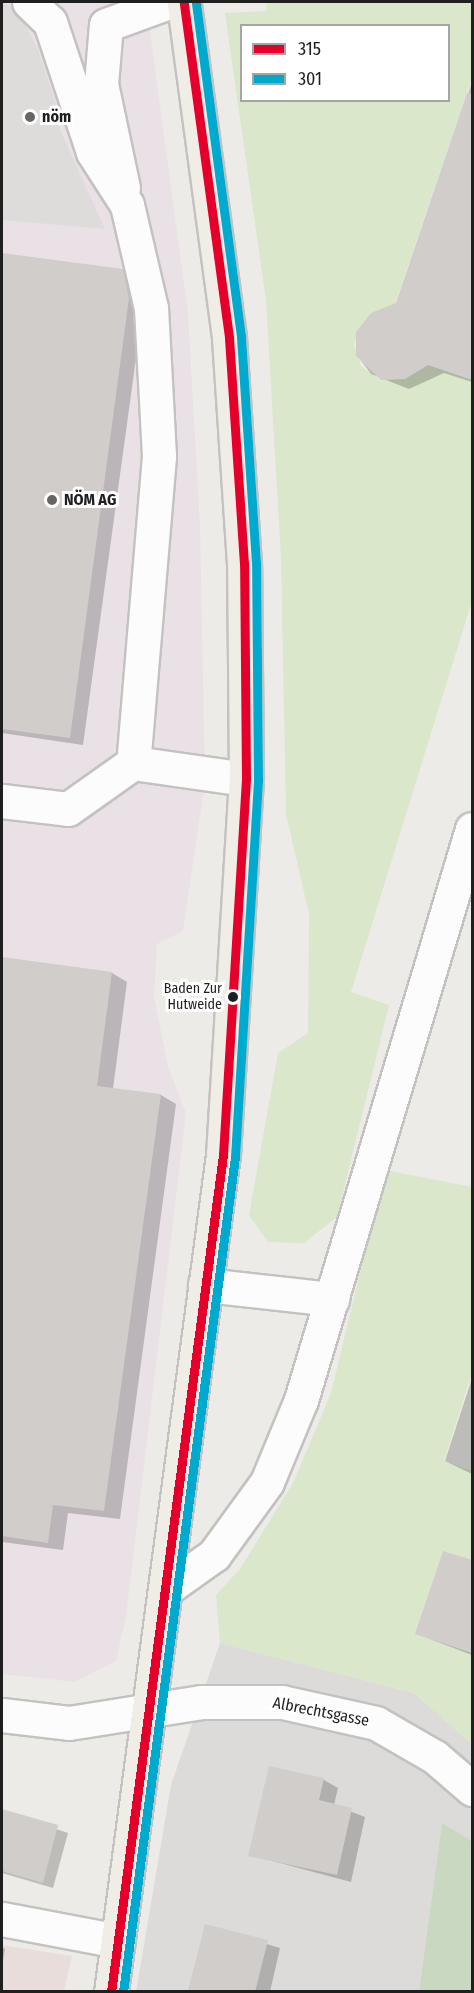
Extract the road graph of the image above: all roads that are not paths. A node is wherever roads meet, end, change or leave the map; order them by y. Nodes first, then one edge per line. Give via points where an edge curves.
1 (29, 2) edge
2 (169, 2) edge
3 (184, 2) edge
4 (127, 205) junction
5 (133, 764) junction
6 (246, 779) junction
7 (2, 801) edge
8 (472, 829) edge
9 (205, 1285) junction
10 (332, 1299) junction
11 (166, 1589) junction
12 (148, 1711) junction
13 (2, 1715) edge
14 (472, 1789) edge
15 (2, 1918) edge
16 (118, 1941) junction
17 (111, 1992) edge

1 - 4 street via 50,22 93,152
2 - 4 street via 106,25 101,84
3 - 6 main road via 229,348 244,564
4 - 5 street via 151,308 159,456
5 - 6 street
5 - 7 street via 68,809
6 - 9 main road via 223,1155
8 - 10 street
9 - 10 street
9 - 11 main road
10 - 11 street via 301,1400 267,1482 214,1555
11 - 12 main road
12 - 13 street, Albrechtsgasse via 69,1723
12 - 14 street, Albrechtsgasse via 202,1702 282,1702 376,1723 435,1757
12 - 16 main road
15 - 16 street
16 - 17 main road

